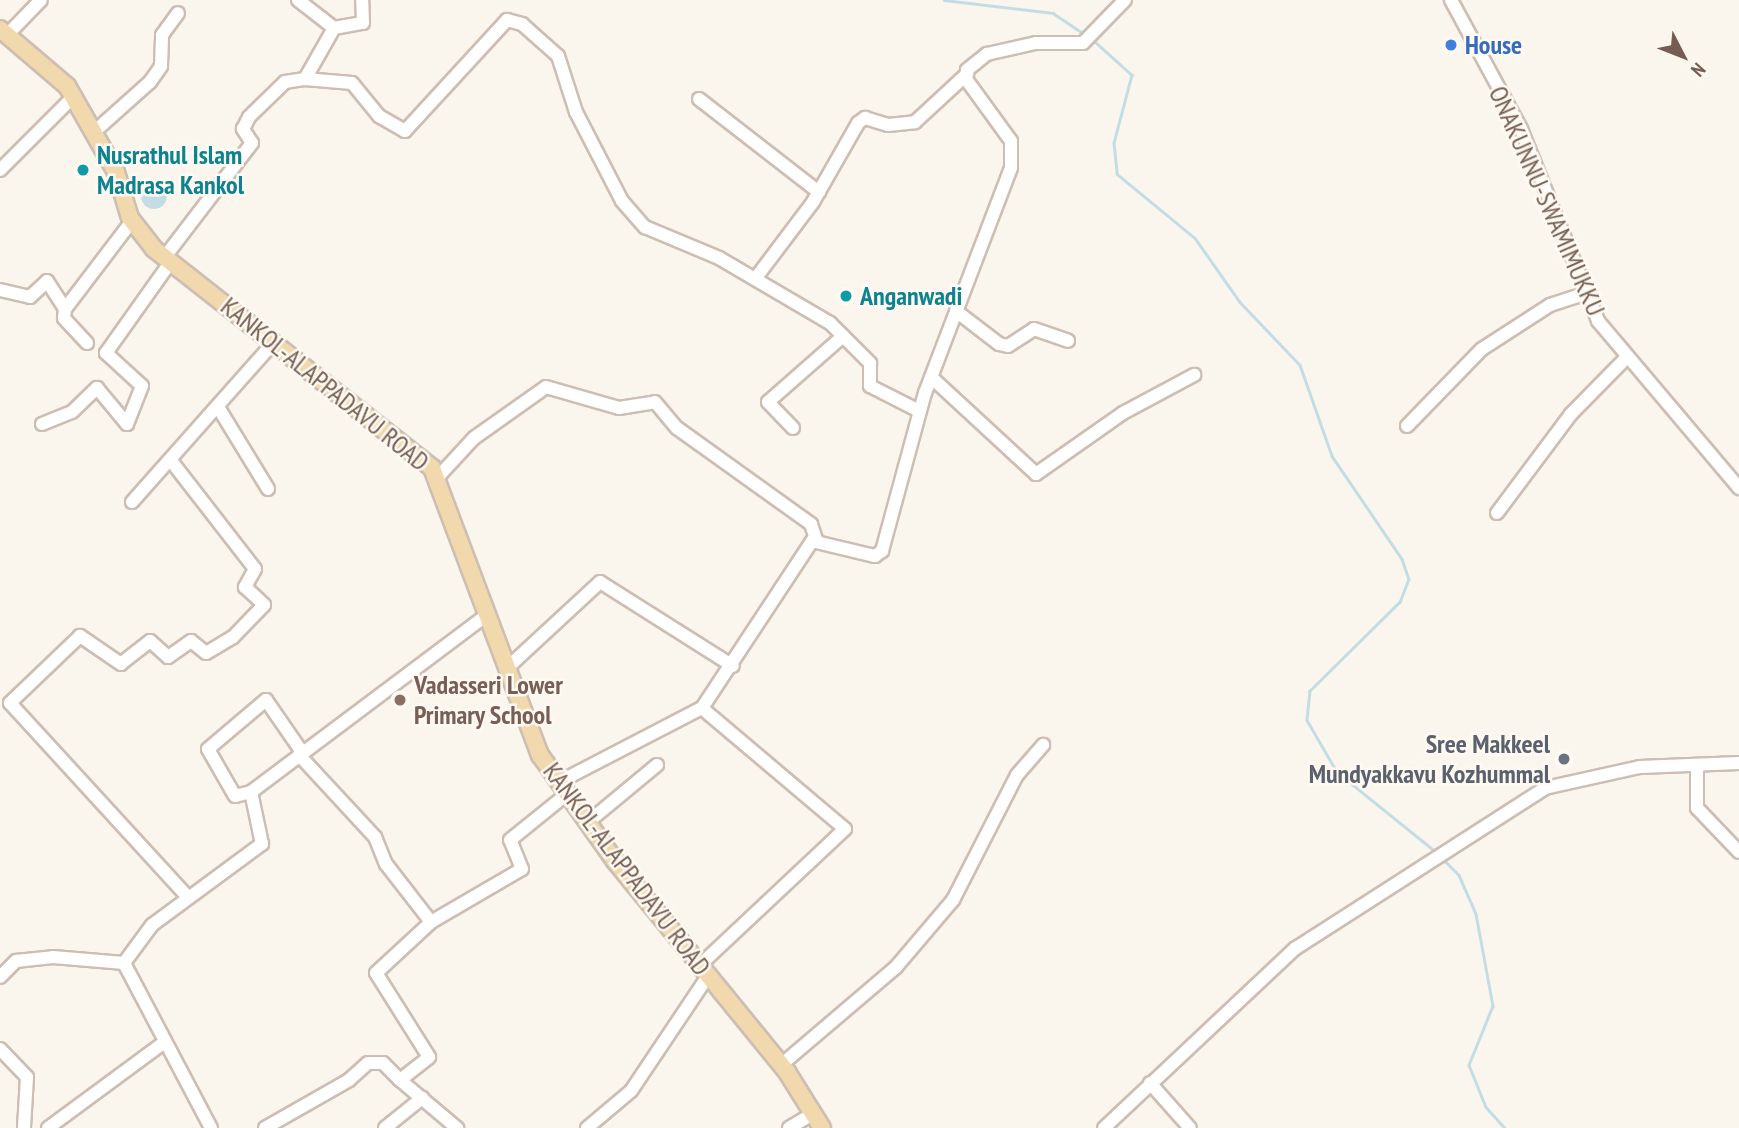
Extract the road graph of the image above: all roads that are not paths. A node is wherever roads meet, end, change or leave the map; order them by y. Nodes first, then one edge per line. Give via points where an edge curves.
1 (41, 0) edge
2 (298, 0) edge
3 (362, 0) edge
4 (1125, 0) edge
5 (1451, 0) edge
6 (178, 13) dead end
7 (334, 28) junction
8 (4, 32) edge
9 (967, 74) junction
10 (305, 79) junction
11 (73, 97) junction
12 (699, 99) dead end
13 (94, 132) junction
14 (0, 170) edge
15 (819, 192) junction
16 (132, 221) junction
17 (167, 260) junction
18 (755, 279) junction
19 (0, 290) edge
20 (1586, 293) junction
21 (65, 309) junction
22 (956, 311) junction
23 (843, 336) junction
24 (1068, 341) dead end
25 (274, 342) junction
26 (87, 343) dead end
27 (1626, 357) junction
28 (1194, 376) dead end
29 (931, 377) junction
30 (218, 407) junction
31 (919, 411) junction
32 (42, 424) dead end
33 (1407, 426) dead end
34 (793, 428) dead end
35 (172, 462) junction
36 (438, 477) junction
37 (1739, 488) edge
38 (268, 489) dead end
39 (132, 502) dead end
40 (1497, 513) dead end
41 (816, 539) junction
42 (486, 615) junction
43 (733, 666) junction
44 (506, 669) junction
45 (702, 708) junction
46 (1043, 745) dead end
47 (301, 754) junction
48 (1739, 763) edge
49 (657, 765) dead end
50 (1697, 765) junction
51 (563, 788) junction
52 (251, 792) junction
53 (587, 823) junction
54 (1739, 852) edge
55 (188, 897) junction
56 (432, 922) junction
57 (124, 963) junction
58 (704, 971) junction
59 (0, 977) edge
60 (162, 1044) junction
61 (0, 1049) edge
62 (781, 1065) junction
63 (400, 1080) junction
64 (1150, 1083) junction
65 (422, 1098) junction
66 (814, 1113) junction
67 (24, 1128) edge
68 (48, 1128) edge
69 (211, 1128) edge
70 (265, 1128) edge
71 (385, 1128) edge
72 (457, 1128) edge
73 (587, 1128) edge
74 (789, 1128) edge
75 (822, 1128) edge
76 (1104, 1128) edge
77 (1190, 1128) edge

1 - 8 street
2 - 7 street
3 - 7 street via 363,23
4 - 9 street via 1090,37 987,54
5 - 20 street, ONAKUNNU-SWAMIMUKKU via 1521,128
6 - 13 street via 162,35 161,66 150,82
7 - 10 street
8 - 11 main road, KANKOL-ALAPPADAVU ROAD
9 - 15 street via 915,122 888,125 865,118
9 - 22 street via 1011,141 1011,168
10 - 17 street via 285,82 249,117 243,129 252,143
10 - 18 street via 352,83 379,116 405,131 507,20 522,24 558,55 576,112 622,201 645,227
11 - 13 main road, KANKOL-ALAPPADAVU ROAD
11 - 14 street
12 - 15 street
13 - 16 main road, KANKOL-ALAPPADAVU ROAD
15 - 18 street
16 - 17 main road, KANKOL-ALAPPADAVU ROAD
16 - 21 street
17 - 25 main road, KANKOL-ALAPPADAVU ROAD
17 - 32 street via 106,353 142,386 127,424 97,388 72,412
18 - 23 street
19 - 21 street via 30,297 47,281
20 - 27 street, ONAKUNNU-SWAMIMUKKU
20 - 33 street via 1550,305 1482,349
21 - 26 street via 64,318
22 - 24 street via 999,344 1008,346 1034,329
22 - 29 street
23 - 31 street via 870,363 870,386
23 - 34 street via 768,402
25 - 30 street
25 - 36 main road, KANKOL-ALAPPADAVU ROAD
27 - 37 street, ONAKUNNU-SWAMIMUKKU
27 - 40 street via 1571,414
28 - 29 street via 1123,413 1037,474
29 - 31 street
30 - 35 street
30 - 38 street
31 - 41 street via 881,551 875,556
35 - 39 street
35 - 55 street via 255,569 245,587 264,604 233,637 206,653 191,641 168,657 150,641 121,664 80,636 10,703
36 - 41 street via 474,438 546,387 619,408 655,402 677,428 811,524
36 - 42 main road, KANKOL-ALAPPADAVU ROAD
41 - 43 street
42 - 44 main road, KANKOL-ALAPPADAVU ROAD
42 - 47 street
43 - 44 street via 600,582
43 - 45 street
44 - 51 main road, KANKOL-ALAPPADAVU ROAD via 540,755
45 - 51 street
45 - 58 street via 845,829
46 - 62 street via 1017,775 953,900 896,967
47 - 52 street
47 - 52 street via 266,700 208,749 235,796
47 - 56 street via 375,837 386,864
48 - 50 street
49 - 53 street
50 - 54 street via 1697,808
50 - 64 street via 1640,767 1545,788 1296,948
51 - 53 main road, KANKOL-ALAPPADAVU ROAD
51 - 56 street via 510,840 522,869
52 - 55 street via 262,844
53 - 58 main road, KANKOL-ALAPPADAVU ROAD
55 - 57 street via 152,925
56 - 63 street via 376,972 429,1056
57 - 59 street via 52,957 16,961
57 - 60 street
58 - 62 main road, KANKOL-ALAPPADAVU ROAD
58 - 73 street via 631,1091
60 - 68 street
60 - 69 street
61 - 67 street via 27,1077
62 - 66 main road, KANKOL-ALAPPADAVU ROAD
63 - 65 street
63 - 70 street via 383,1063 368,1063
64 - 76 street
64 - 77 street
65 - 71 street
65 - 72 street
66 - 74 street
66 - 75 main road, KANKOL-ALAPPADAVU ROAD

